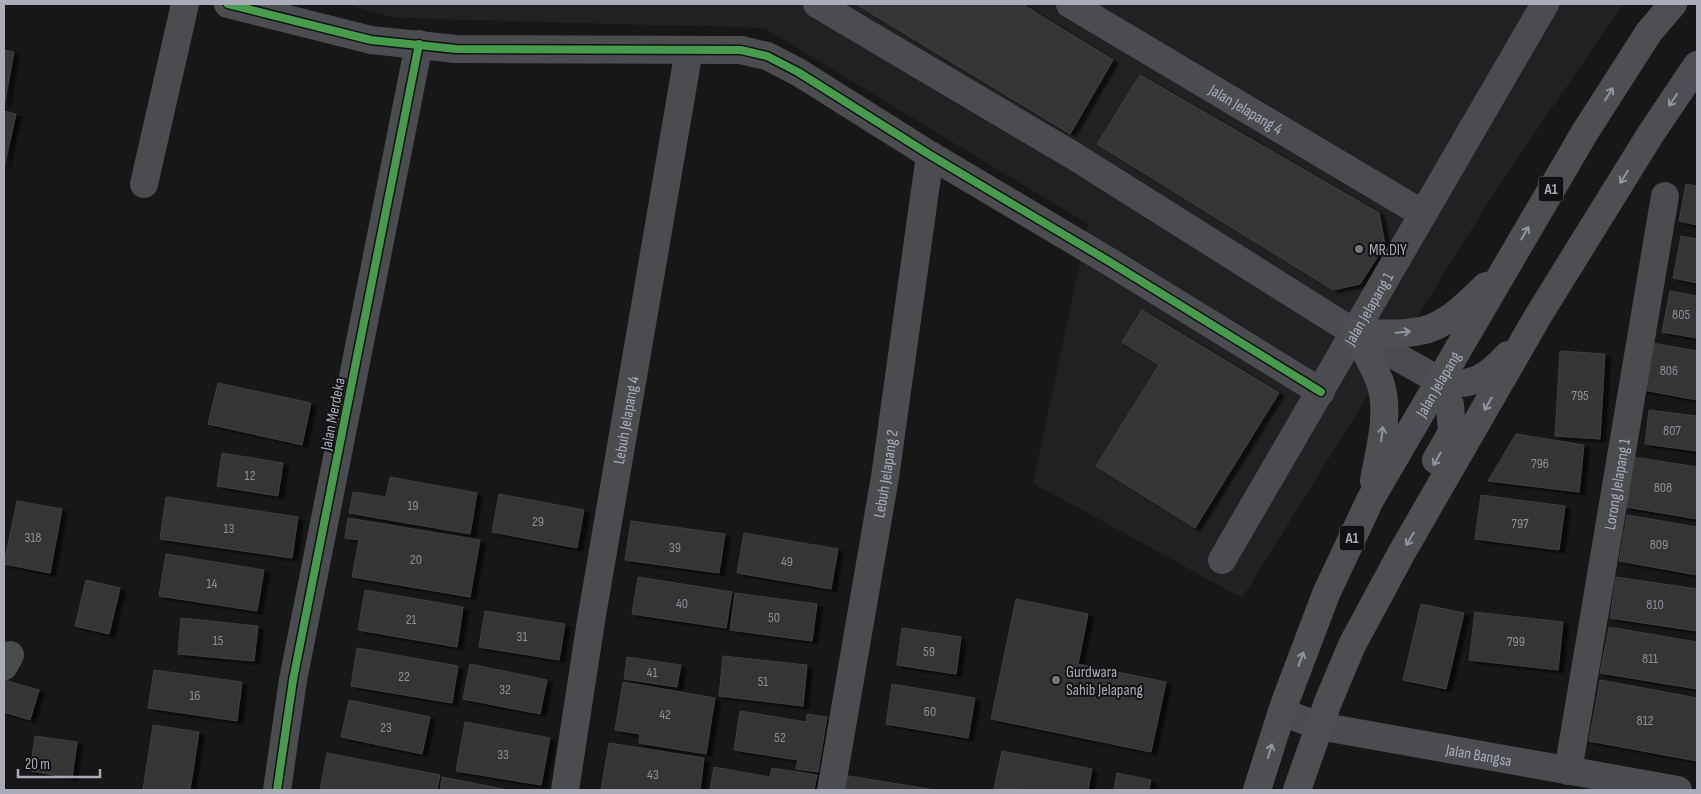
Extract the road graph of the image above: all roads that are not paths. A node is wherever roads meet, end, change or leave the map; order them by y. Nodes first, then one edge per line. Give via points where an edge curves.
1 (185, 4) edge
2 (228, 4) edge
3 (817, 4) edge
4 (1070, 4) edge
5 (1673, 4) edge
6 (1536, 8) edge
7 (420, 44) junction
8 (689, 50) junction
9 (1697, 65) edge
10 (930, 155) junction
11 (144, 184) dead end
12 (1665, 196) dead end
13 (1423, 214) junction
14 (1507, 266) junction
15 (1538, 316) junction
16 (1355, 333) junction
17 (1440, 382) junction
18 (1321, 392) junction
19 (1370, 500) junction
20 (1222, 560) dead end
21 (1282, 712) junction
22 (1319, 726) junction
23 (1568, 771) junction
24 (277, 790) edge
25 (566, 790) edge
26 (831, 790) edge
27 (1257, 790) edge
28 (1297, 790) edge
29 (1678, 790) edge

1 - 11 street
2 - 7 street via 371,40
3 - 16 street via 1074,156
4 - 13 street, Jalan Jelapang 4
14 -> 5 main road, Jalan Jelapang / A1 via 1618,79 1649,32
6 - 13 street, Jalan Jelapang 1
7 - 8 street via 456,49
7 - 24 street, Jalan Merdeka via 293,680
8 - 10 street via 740,50 767,56
8 - 25 street, Lebuh Jelapang 4 via 591,621
9 -> 15 main road
10 - 18 street
10 - 26 street, Lebuh Jelapang 2 via 885,477
12 - 23 street, Lorong Jelapang 1
13 - 16 street, Jalan Jelapang 1
16 -> 14 main road via 1403,333 1444,322
14 - 17 main road, Jalan Jelapang / A1
15 - 17 main road via 1513,350 1487,374 1463,384
15 -> 22 main road via 1352,645
16 - 17 street
16 - 18 street, Jalan Jelapang 1
19 -> 16 main road via 1384,408 1381,386
17 - 19 main road, Jalan Jelapang / A1
17 -> 22 main road via 1450,405 1452,432 1345,619 1331,654
18 - 20 street, Jalan Jelapang 1
21 -> 19 main road, Jalan Jelapang / A1 via 1326,594
21 - 22 street, Jalan Bangsa
27 -> 21 main road, Jalan Jelapang / A1
22 - 23 street, Jalan Bangsa
22 - 28 main road
23 - 29 street, Jalan Bangsa

